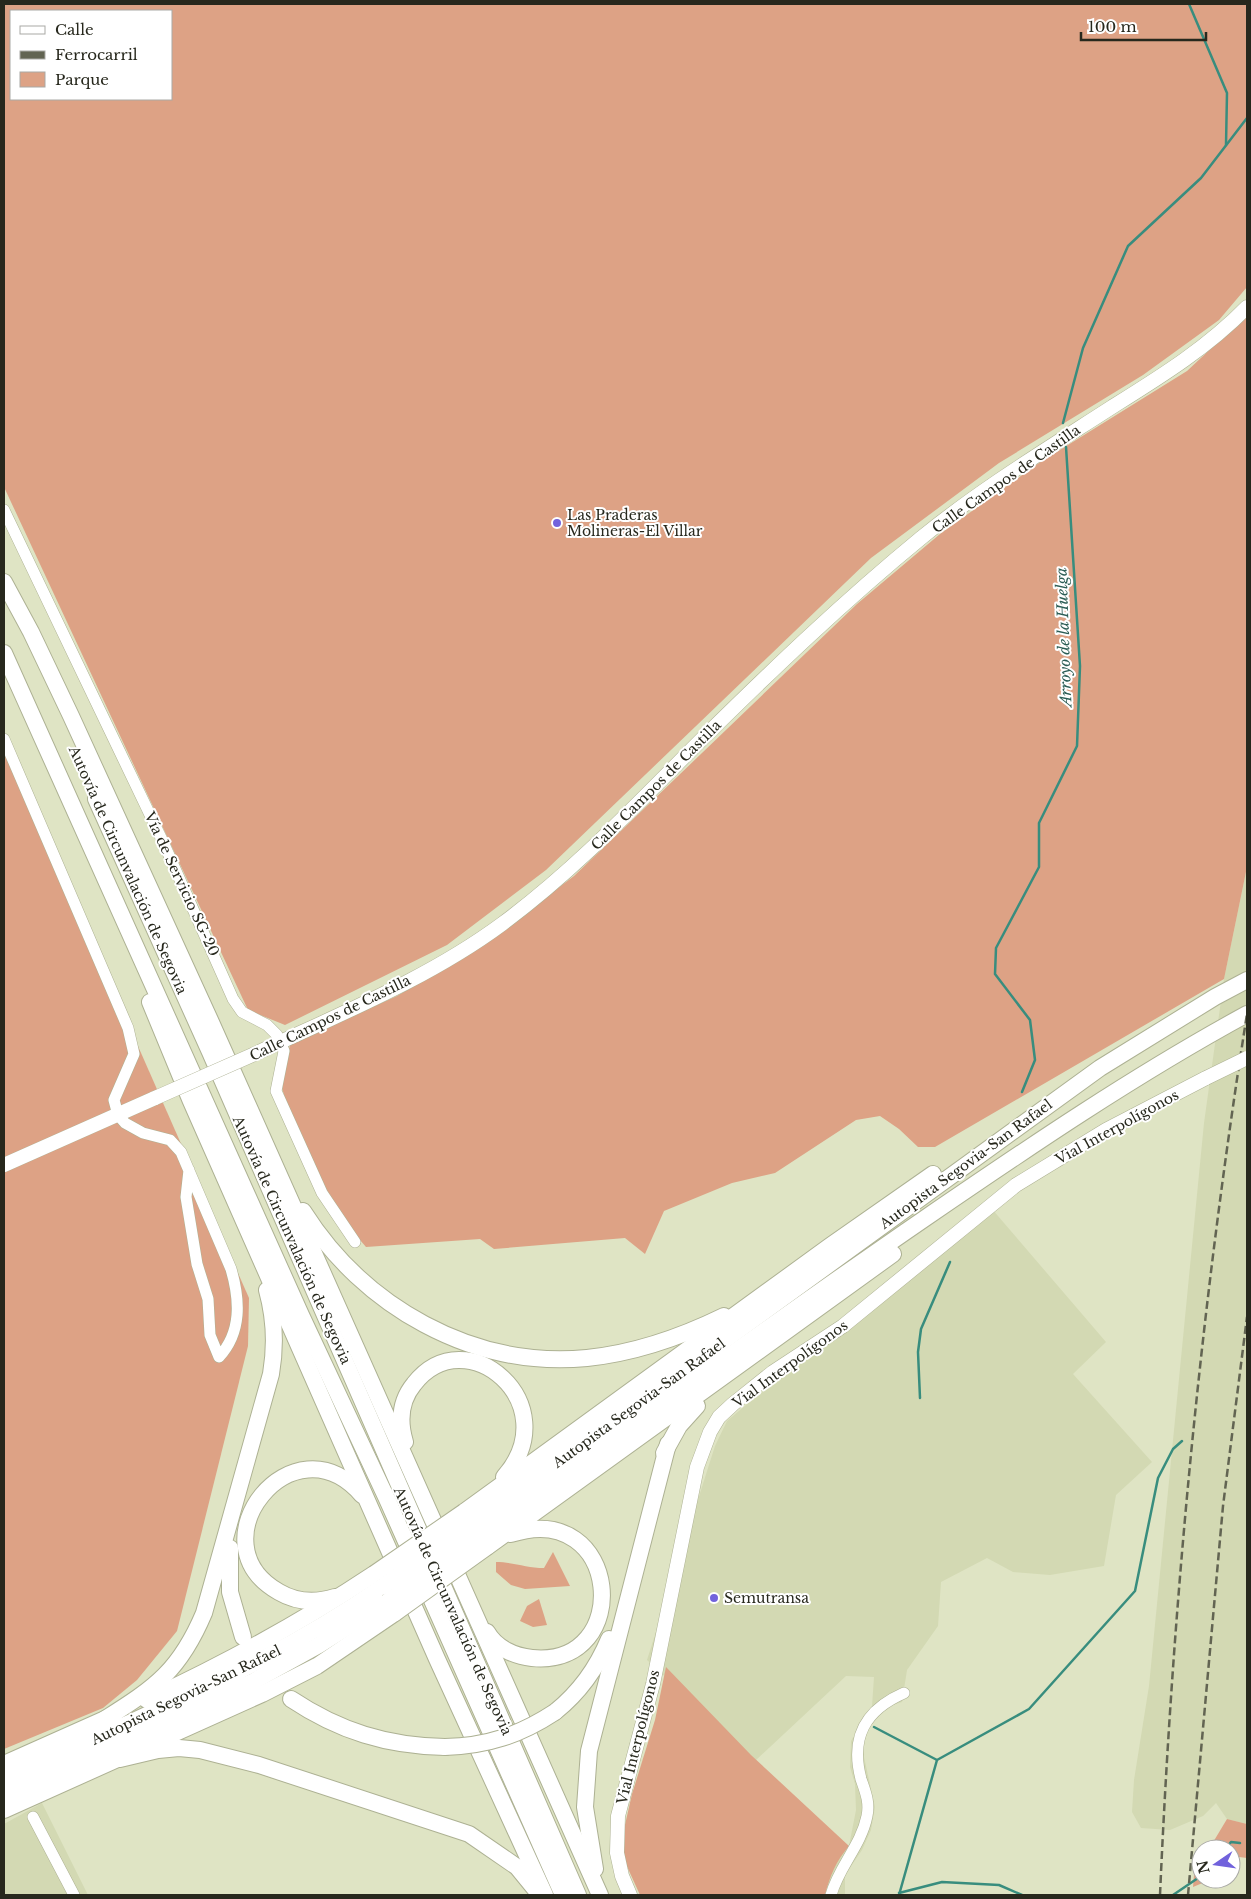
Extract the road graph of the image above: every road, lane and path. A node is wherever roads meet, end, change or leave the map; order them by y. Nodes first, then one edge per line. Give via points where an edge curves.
1 (1247, 307) edge
2 (4, 510) edge
3 (4, 584) edge
4 (4, 653) edge
5 (41, 737) junction
6 (4, 739) edge
7 (1247, 980) edge
8 (1247, 1014) edge
9 (281, 1042) junction
10 (1247, 1058) edge
11 (1100, 1068) junction
12 (240, 1086) junction
13 (1107, 1097) junction
14 (118, 1115) junction
15 (4, 1165) edge
16 (189, 1170) junction
17 (238, 1205) junction
18 (355, 1242) dead end
19 (830, 1246) junction
20 (778, 1338) junction
21 (668, 1444) junction
22 (249, 1461) junction
23 (419, 1490) junction
24 (481, 1500) junction
25 (381, 1529) junction
26 (475, 1530) junction
27 (357, 1586) junction
28 (385, 1594) junction
29 (474, 1610) junction
30 (243, 1637) dead end
31 (904, 1693) dead end
32 (291, 1699) dead end
33 (105, 1719) junction
34 (120, 1759) junction
35 (4, 1764) edge
36 (4, 1780) edge
37 (4, 1795) edge
38 (4, 1810) edge
39 (33, 1817) dead end
40 (74, 1895) edge
41 (539, 1895) edge
42 (545, 1895) edge
43 (563, 1895) edge
44 (578, 1895) edge
45 (601, 1895) edge
46 (630, 1895) edge
47 (832, 1895) edge

1 - 9 main road, Calle Campos de Castilla via 1190,357 1008,474 883,570 784,659 575,865 501,925 403,984
2 - 9 street, Vía de Servicio SG-20 via 164,844 233,999 242,1012 267,1025
3 - 12 highway via 71,716
3 - 44 highway, Autovía de Circunvalación de Segovia
4 - 5 highway, Autovía de Circunvalación de Segovia
5 - 17 highway via 164,1037
5 - 43 highway, Autovía de Circunvalación de Segovia
6 - 14 street via 128,1028 134,1054 114,1100
7 - 11 highway, Autopista Segovia-San Rafael
8 - 13 highway, Autopista Segovia-San Rafael
9 - 14 main road, Calle Campos de Castilla, bridge
9 - 18 street via 284,1051 276,1091 322,1192
10 - 46 main road, Vial Interpolígonos, bridge via 1106,1130 1016,1185 843,1326 773,1372 715,1423 697,1467 653,1684 618,1816 617,1853
11 - 19 highway via 984,1140
11 - 26 highway, Autopista Segovia-San Rafael
12 - 19 highway via 295,1199 336,1256 390,1305 426,1326 491,1349 526,1356 586,1358 655,1344 724,1316
12 - 23 highway
13 - 20 highway
13 - 26 highway, Autopista Segovia-San Rafael via 876,1252
14 - 15 main road, Calle Campos de Castilla
14 - 16 street via 125,1123 144,1133 170,1140 181,1152
16 - 16 street via 236,1286 238,1303 234,1336 219,1357 210,1335 208,1299 195,1254 186,1197
17 - 22 highway via 272,1307 275,1339 271,1374
17 - 25 highway
19 - 24 highway
20 - 21 highway via 687,1415
20 - 26 highway
21 - 32 highway, bridge via 658,1469 621,1608 608,1642 585,1683 555,1712 528,1729 503,1739 445,1747 403,1745 358,1734 325,1720
21 - 45 highway via 588,1759 584,1797 586,1818
22 - 30 highway via 228,1564 232,1603
22 - 33 highway via 204,1613 187,1649 165,1677 148,1692
23 - 24 highway via 401,1426 406,1396 427,1371 447,1362 467,1361 484,1365 503,1377 518,1398 524,1418 524,1437 517,1460
23 - 29 highway
24 - 26 highway
25 - 27 highway via 357,1490 325,1471 312,1470 284,1477 265,1490 251,1508 246,1532 250,1559 263,1581 272,1588 312,1601 331,1598
25 - 42 highway
26 - 28 highway, Autopista Segovia-San Rafael, bridge
26 - 28 highway, bridge
26 - 29 highway via 507,1536 529,1530 549,1530 572,1538 588,1551 599,1570 604,1596 596,1627 584,1641 573,1649 547,1658 506,1651 490,1638
27 - 28 highway
27 - 33 highway via 316,1613 239,1655
28 - 34 highway via 309,1670
28 - 36 highway, Autopista Segovia-San Rafael via 186,1699
28 - 37 highway, Autopista Segovia-San Rafael via 319,1645 254,1681
29 - 45 highway
31 - 47 street via 872,1712 860,1737 858,1758 868,1799 868,1814 857,1846 840,1870
33 - 35 highway
34 - 38 highway
34 - 41 highway via 158,1750 200,1750 259,1765 406,1812 469,1834 499,1852 518,1866
39 - 40 street

